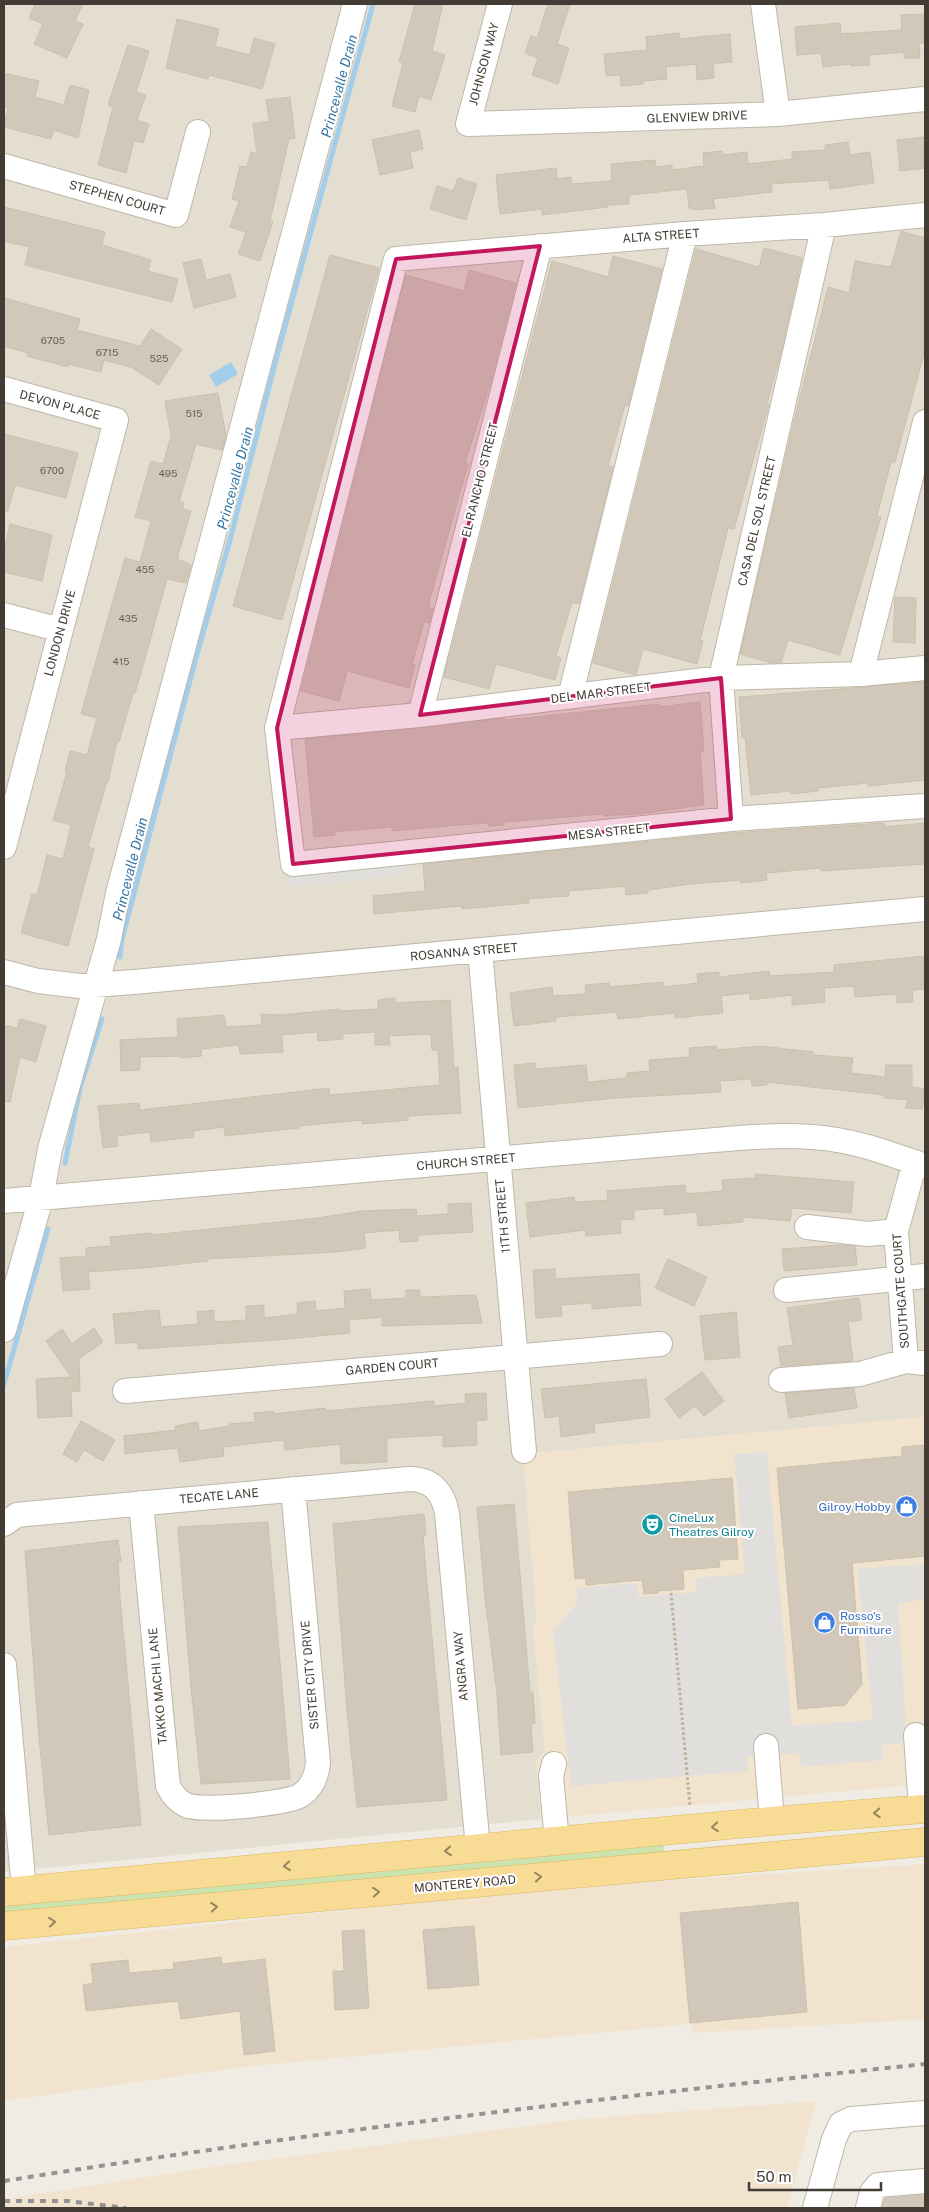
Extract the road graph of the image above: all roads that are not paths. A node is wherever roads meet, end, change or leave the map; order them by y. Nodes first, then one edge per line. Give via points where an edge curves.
1 (355, 4) edge
2 (500, 4) edge
3 (763, 4) edge
4 (925, 99) edge
5 (778, 114) junction
6 (468, 124) joint
7 (198, 132) dead end
8 (4, 166) edge
9 (925, 215) edge
10 (824, 225) junction
11 (686, 234) junction
12 (540, 246) junction
13 (4, 389) edge
14 (116, 420) joint
15 (925, 422) edge
16 (4, 615) edge
17 (60, 630) junction
18 (925, 668) edge
19 (861, 674) junction
20 (721, 678) junction
21 (570, 696) junction
22 (420, 715) junction
23 (277, 728) junction
24 (925, 806) edge
25 (731, 819) junction
26 (4, 847) edge
27 (925, 909) edge
28 (480, 950) junction
29 (4, 972) edge
30 (96, 985) junction
31 (498, 1159) junction
32 (920, 1164) edge
33 (41, 1198) junction
34 (4, 1201) edge
35 (807, 1227) dead end
36 (896, 1231) junction
37 (925, 1276) edge
38 (900, 1278) junction
39 (786, 1290) dead end
40 (4, 1330) edge
41 (660, 1344) dead end
42 (515, 1356) junction
43 (916, 1362) edge
44 (781, 1380) dead end
45 (125, 1390) dead end
46 (524, 1451) dead end
47 (435, 1487) joint
48 (293, 1489) junction
49 (141, 1503) junction
50 (4, 1524) edge
51 (4, 1665) edge
52 (916, 1735) dead end
53 (766, 1746) dead end
54 (554, 1764) dead end
55 (242, 1805) joint
56 (923, 1810) edge
57 (772, 1821) junction
58 (557, 1841) junction
59 (925, 1842) edge
60 (478, 1848) junction
61 (14, 1891) edge
62 (4, 1926) edge
63 (925, 2113) edge
64 (925, 2181) edge
65 (815, 2208) edge
66 (868, 2208) edge

1 - 30 street
2 - 6 street, JOHNSON WAY
3 - 5 street
4 - 5 street, GLENVIEW DRIVE
5 - 6 street, GLENVIEW DRIVE
7 - 8 street, STEPHEN COURT via 176,215
9 - 10 street, ALTA STREET
10 - 11 street, ALTA STREET
10 - 20 street, CASA DEL SOL STREET
11 - 12 street, ALTA STREET
11 - 21 street
12 - 22 street, EL RANCHO STREET
12 - 23 street, ALTA STREET via 396,259
13 - 14 street, DEVON PLACE
14 - 17 street, LONDON DRIVE
15 - 19 street
16 - 17 street
17 - 26 street, LONDON DRIVE
18 - 19 street, DEL MAR STREET
19 - 20 street, DEL MAR STREET
20 - 21 street, DEL MAR STREET
20 - 25 street, CASA DEL SOL STREET
21 - 22 street, DEL MAR STREET
22 - 23 street, DEL MAR STREET
23 - 25 street, MESA STREET via 292,864
24 - 25 street, MESA STREET
27 - 28 street, ROSANNA STREET
28 - 30 street, ROSANNA STREET
28 - 31 street, 11TH STREET
29 - 30 street, ROSANNA STREET via 38,981
30 - 33 street via 50,1149
31 - 32 street, CHURCH STREET via 799,1136 877,1148
31 - 33 street, CHURCH STREET
31 - 42 street, 11TH STREET
32 - 36 street, SOUTHGATE COURT
33 - 34 street, CHURCH STREET
33 - 40 street
35 - 36 street via 868,1234
36 - 38 street, SOUTHGATE COURT
37 - 38 street
38 - 39 street
38 - 43 street, SOUTHGATE COURT
41 - 42 street, GARDEN COURT
42 - 45 street, GARDEN COURT
42 - 46 street, 11TH STREET
43 - 44 street via 860,1374
47 - 48 street, TECATE LANE via 409,1479
47 - 60 street, ANGRA WAY via 447,1513
48 - 49 street, TECATE LANE
48 - 55 street, SISTER CITY DRIVE via 317,1772 309,1789 292,1800
49 - 50 street, TECATE LANE via 26,1514
49 - 55 street, TAKKO MACHI LANE via 168,1786 178,1800 195,1808
51 - 61 street
52 - 56 street
53 - 57 street
54 - 58 street
56 -> 57 main road
57 -> 58 main road
58 - 60 main road
62 -> 59 main road, MONTEREY ROAD
60 -> 61 main road
63 - 65 street via 851,2119 841,2124
64 - 66 street via 878,2185 872,2192

